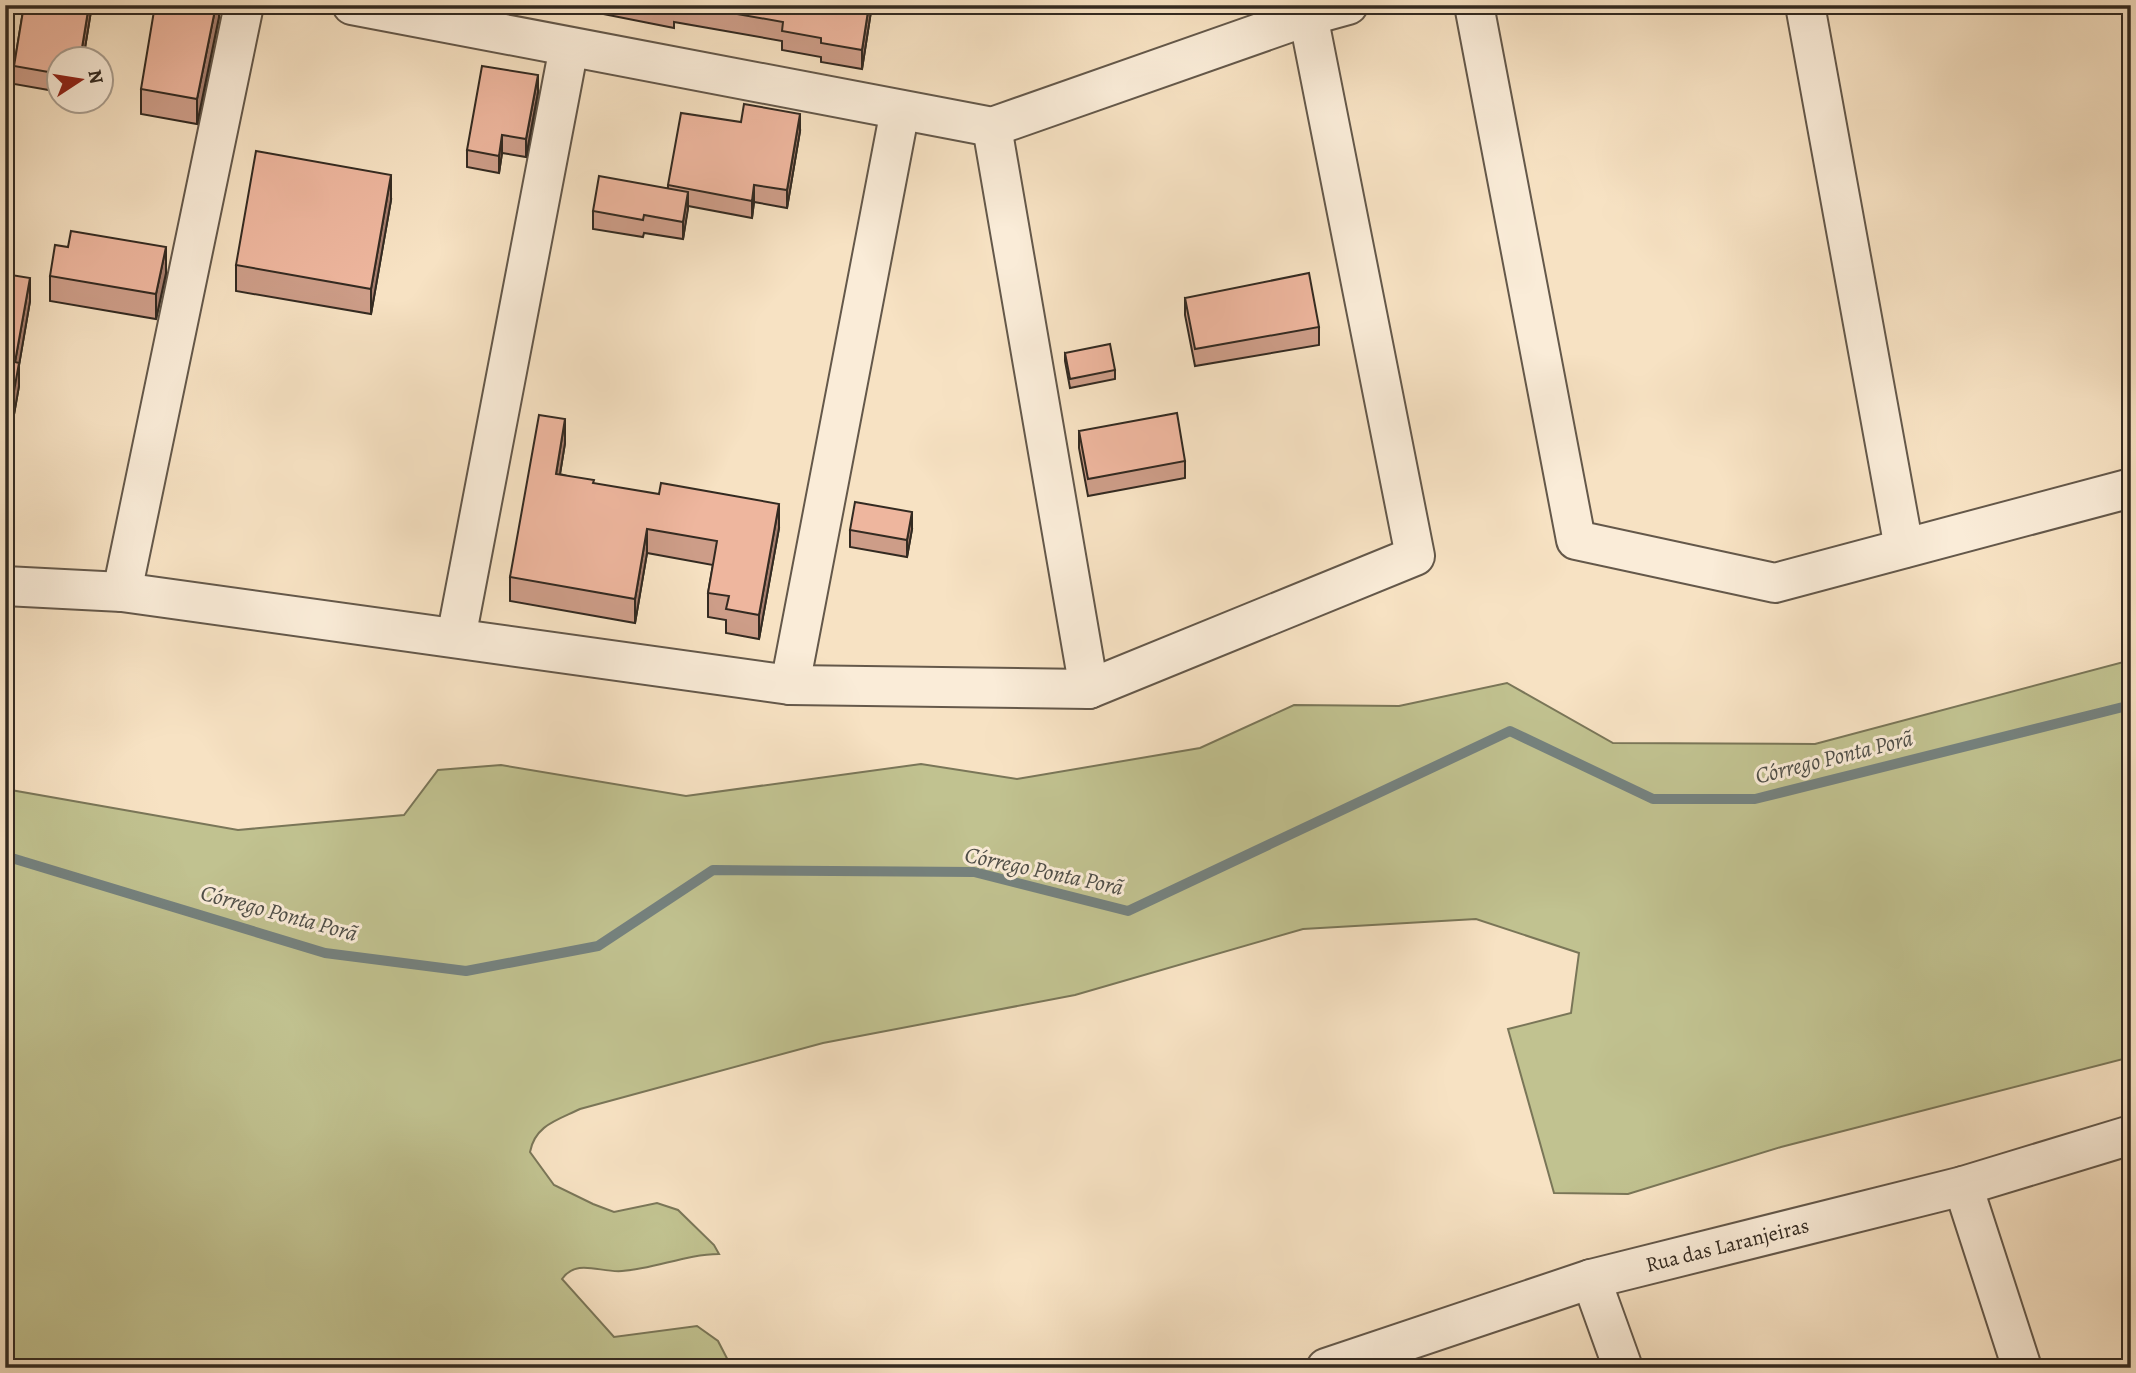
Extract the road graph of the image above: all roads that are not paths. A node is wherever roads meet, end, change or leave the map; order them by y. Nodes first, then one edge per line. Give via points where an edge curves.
1 (244, 5) edge
2 (352, 5) edge
3 (1349, 5) edge
4 (1474, 5) edge
5 (1805, 5) edge
6 (1307, 11) edge
7 (492, 18) edge
8 (569, 47) junction
9 (900, 110) junction
10 (992, 127) junction
11 (2131, 488) edge
12 (1904, 548) junction
13 (5, 586) edge
14 (122, 592) junction
15 (456, 638) junction
16 (790, 685) junction
17 (1089, 689) junction
18 (2131, 1135) edge
19 (1963, 1186) junction
20 (1591, 1279) junction
21 (1326, 1368) edge
22 (1623, 1368) edge
23 (2022, 1368) edge

1 - 14 street
2 - 7 street
3 - 6 street
4 - 12 street via 1576,540 1775,583
5 - 12 street
6 - 10 street
6 - 17 street via 1415,556
7 - 8 street
8 - 9 street
8 - 15 street
9 - 10 street
9 - 16 street
10 - 17 street
11 - 12 street
13 - 14 street
14 - 15 street
15 - 16 street
16 - 17 street
18 - 19 street, Rua das Laranjeiras
19 - 20 street, Rua das Laranjeiras
19 - 23 street
20 - 21 street, Rua das Laranjeiras
20 - 22 street

